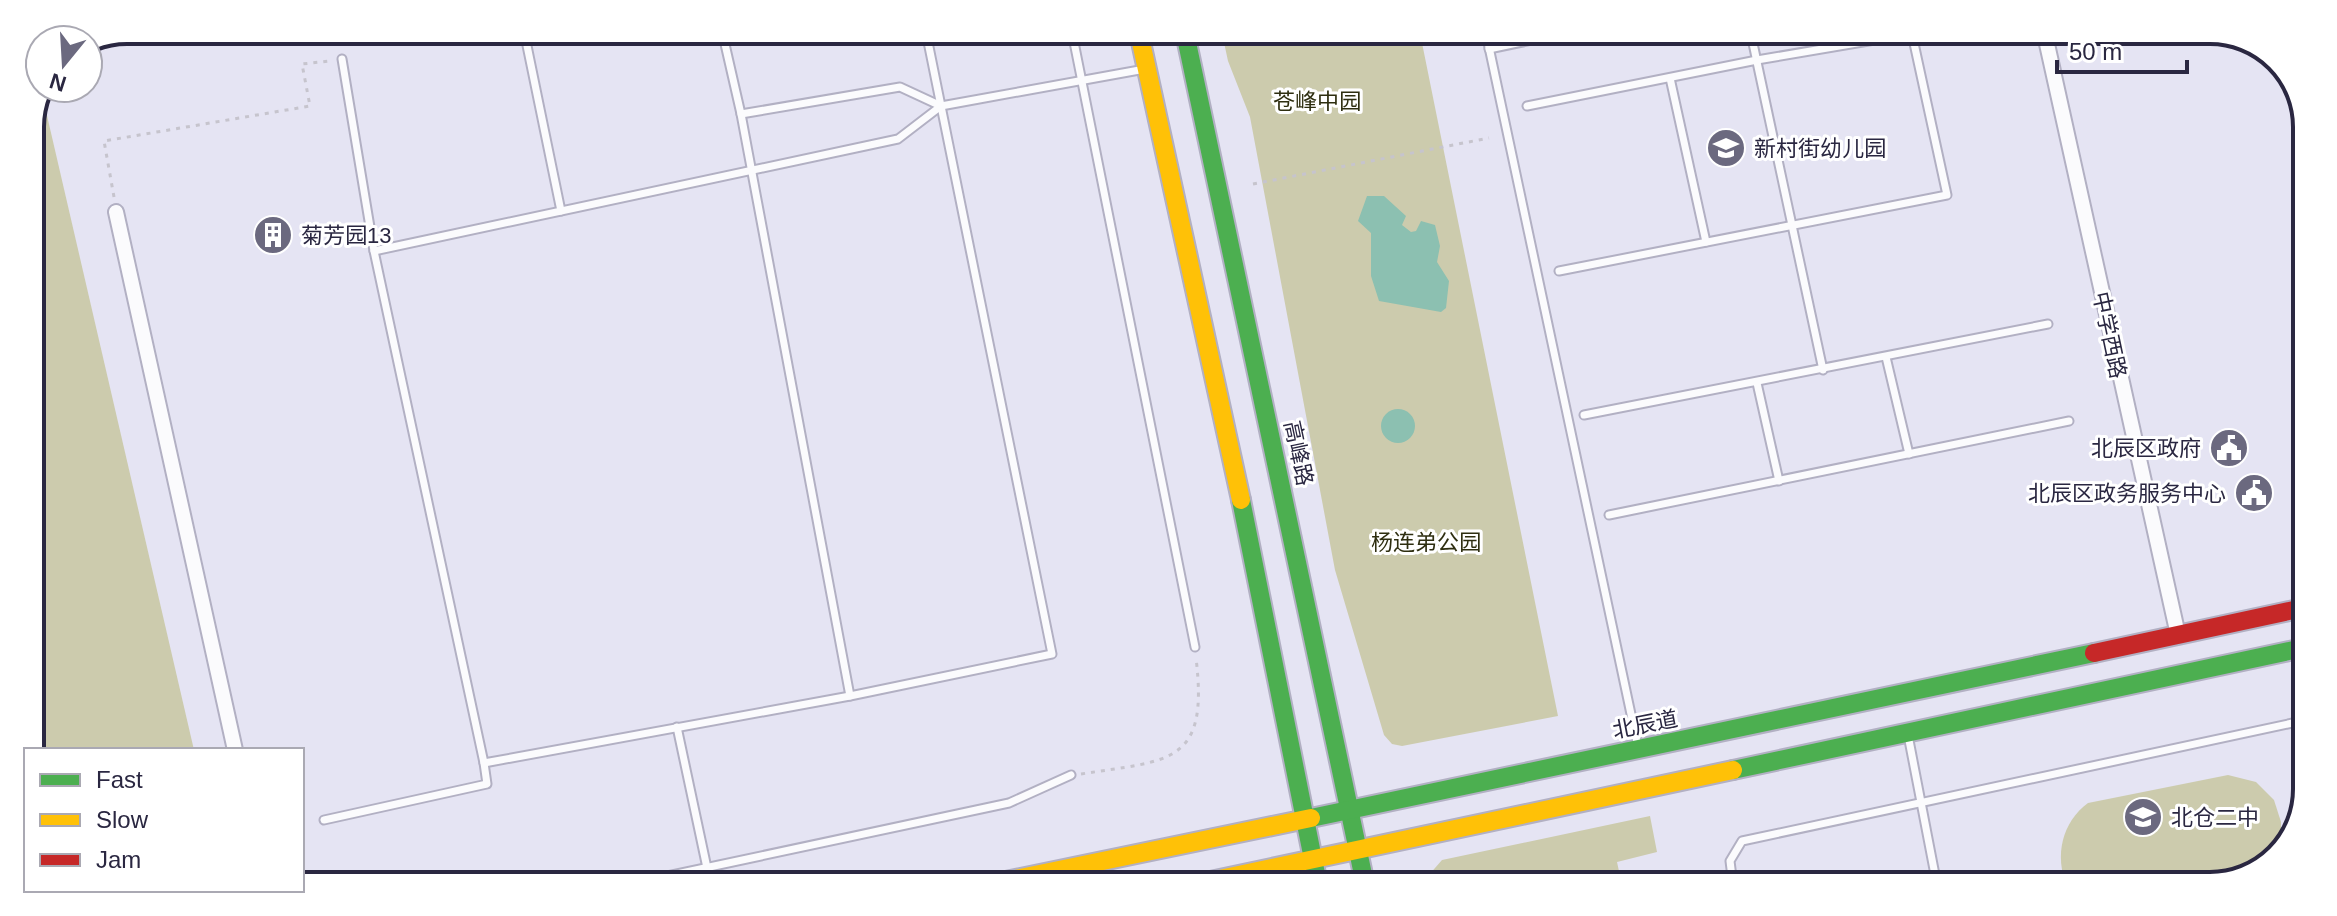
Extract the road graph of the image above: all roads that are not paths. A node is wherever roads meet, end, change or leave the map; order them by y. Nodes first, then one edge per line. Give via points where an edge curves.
1 (527, 44) edge
2 (725, 44) edge
3 (928, 44) edge
4 (1074, 44) edge
5 (1142, 44) edge
6 (1187, 44) edge
7 (1488, 44) edge
8 (1513, 44) edge
9 (1753, 44) edge
10 (1852, 44) edge
11 (1913, 44) edge
12 (2047, 44) edge
13 (1489, 49) junction
14 (342, 59) road end
15 (1757, 60) junction
16 (1147, 68) junction
17 (1670, 78) junction
18 (1082, 80) junction
19 (941, 106) junction
20 (1527, 106) dead end
21 (741, 114) junction
22 (752, 170) junction
23 (561, 211) junction
24 (116, 212) road end
25 (1792, 225) junction
26 (1706, 242) junction
27 (374, 251) junction
28 (1559, 271) dead end
29 (2048, 324) dead end
30 (1886, 357) junction
31 (1823, 370) junction
32 (1757, 383) junction
33 (1584, 415) dead end
34 (2069, 421) dead end
35 (1909, 454) junction
36 (1779, 481) junction
37 (1609, 515) dead end
38 (2293, 610) edge
39 (2178, 635) junction
40 (1195, 647) road end
41 (2293, 650) edge
42 (850, 696) junction
43 (2293, 723) edge
44 (677, 727) junction
45 (1907, 733) junction
46 (235, 748) edge
47 (1638, 750) junction
48 (484, 763) junction
49 (1071, 775) road end
50 (1921, 803) junction
51 (1350, 810) junction
52 (1305, 819) junction
53 (324, 820) dead end
54 (1359, 852) junction
55 (1313, 860) junction
56 (707, 868) junction
57 (688, 872) edge
58 (708, 872) edge
59 (1049, 872) edge
60 (1255, 872) edge
61 (1316, 872) edge
62 (1363, 872) edge
63 (1731, 872) edge
64 (1934, 872) edge

1 - 23 lane
2 - 21 lane
3 - 19 lane
4 - 18 lane
5 - 16 main road
6 - 51 main road, 高峰路
7 - 13 lane
8 - 13 lane
9 - 15 lane
10 - 15 lane
11 - 25 lane via 1947,195
12 - 39 street, 中学西路
13 - 47 lane
14 - 27 lane
15 - 17 lane
15 - 25 lane
16 - 18 lane
16 - 52 main road
17 - 20 lane
17 - 26 lane
18 - 19 lane
18 - 40 lane
19 - 21 lane via 900,87
19 - 22 lane via 898,139
19 - 42 lane via 1052,654
21 - 22 lane
22 - 23 lane
22 - 42 lane
23 - 27 lane
24 - 46 street
25 - 26 lane
25 - 31 lane
26 - 28 lane
27 - 48 lane
29 - 30 lane
30 - 31 lane
30 - 35 lane
31 - 32 lane
32 - 33 lane
32 - 36 lane
34 - 35 lane
35 - 36 lane
36 - 37 lane
38 - 39 main road, 北辰道
39 - 47 main road, 北辰道
41 - 45 main road
42 - 44 lane
43 - 50 lane
44 - 48 lane
44 - 56 lane
45 - 50 lane
45 - 54 main road
47 - 51 main road, 北辰道
48 - 53 lane via 487,784
49 - 56 lane via 1009,803
50 - 63 lane via 1742,841 1730,861
50 - 64 lane
51 - 52 main road, 北辰道
51 - 54 main road, 高峰路
52 - 55 main road
52 - 59 main road, 北辰道
54 - 55 main road
54 - 62 main road, 高峰路
55 - 60 main road
55 - 61 main road
56 - 57 lane
56 - 58 lane

